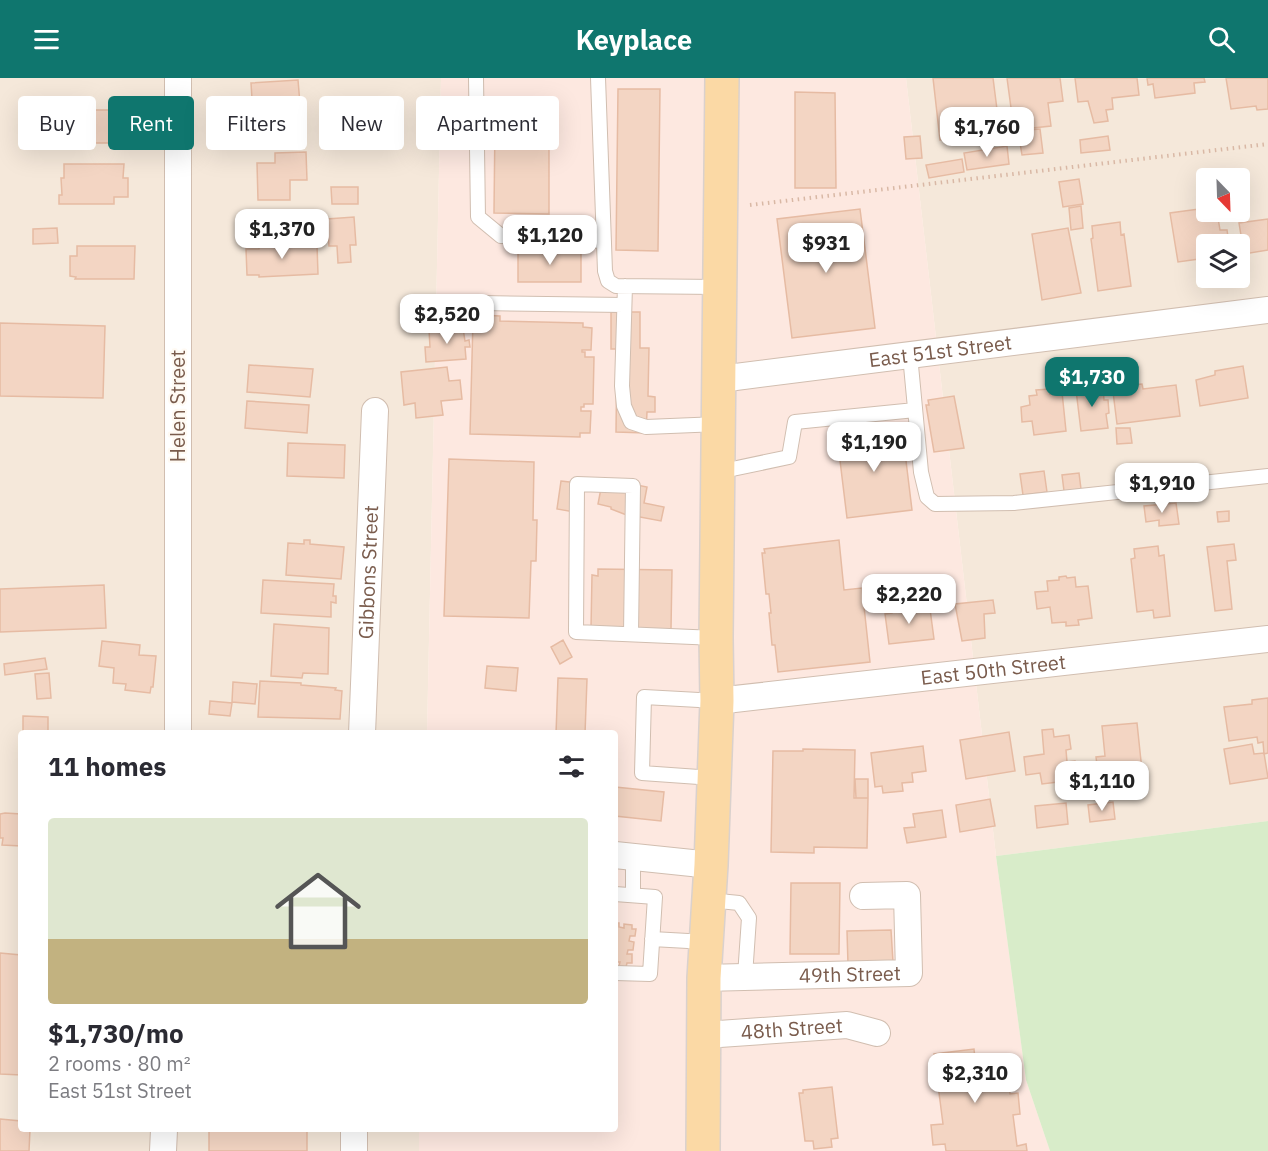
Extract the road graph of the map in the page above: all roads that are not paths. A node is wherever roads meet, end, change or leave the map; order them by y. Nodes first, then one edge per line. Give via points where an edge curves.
1 (178, 78) edge
2 (476, 78) edge
3 (598, 78) edge
4 (722, 78) edge
5 (604, 241) junction
6 (625, 286) junction
7 (720, 287) junction
8 (481, 303) dead end
9 (624, 305) junction
10 (1268, 310) edge
11 (910, 355) junction
12 (720, 379) junction
13 (915, 410) junction
14 (375, 411) dead end
15 (719, 424) junction
16 (718, 472) junction
17 (1268, 476) edge
18 (631, 634) junction
19 (716, 638) junction
20 (1268, 639) edge
21 (717, 701) junction
22 (178, 730) edge
23 (362, 730) edge
24 (713, 778) junction
25 (624, 856) edge
26 (711, 865) junction
27 (618, 894) edge
28 (633, 895) junction
29 (863, 896) dead end
30 (709, 900) junction
31 (652, 939) junction
32 (705, 942) junction
33 (618, 972) edge
34 (745, 976) junction
35 (704, 978) junction
36 (877, 1033) dead end
37 (705, 1035) junction
38 (164, 1132) edge
39 (354, 1132) edge
40 (163, 1151) edge
41 (354, 1151) edge
42 (703, 1151) edge

1 - 22 street, Helen Street
2 - 5 lane via 478,217 501,236
3 - 5 lane
4 - 7 main road
5 - 6 lane via 608,281
6 - 7 lane
6 - 9 lane
7 - 12 main road
8 - 9 lane
9 - 15 lane via 622,386 631,422 646,427
10 - 11 street, East 51st Street
11 - 12 street, East 51st Street
11 - 13 lane
12 - 15 main road
13 - 16 lane via 795,422 789,457
13 - 17 lane via 921,472 927,497 935,504 1014,503
14 - 23 street, Gibbons Street
15 - 16 main road
16 - 19 main road
18 - 18 lane via 576,632 577,484 633,486
18 - 19 lane
19 - 21 main road
20 - 21 street, East 50th Street
21 - 24 main road
21 - 24 lane via 644,697 642,773
24 - 26 main road
25 - 26 street
25 - 28 lane
26 - 30 main road
27 - 28 lane
28 - 31 lane via 655,897
29 - 34 street, 49th Street via 907,896 909,973
30 - 32 main road
30 - 34 lane via 739,903 749,918
31 - 32 lane
31 - 33 lane via 650,975
32 - 35 main road
34 - 35 street, 49th Street
35 - 37 main road
36 - 37 street, 48th Street via 847,1025
37 - 42 main road
38 - 40 street
39 - 41 street

